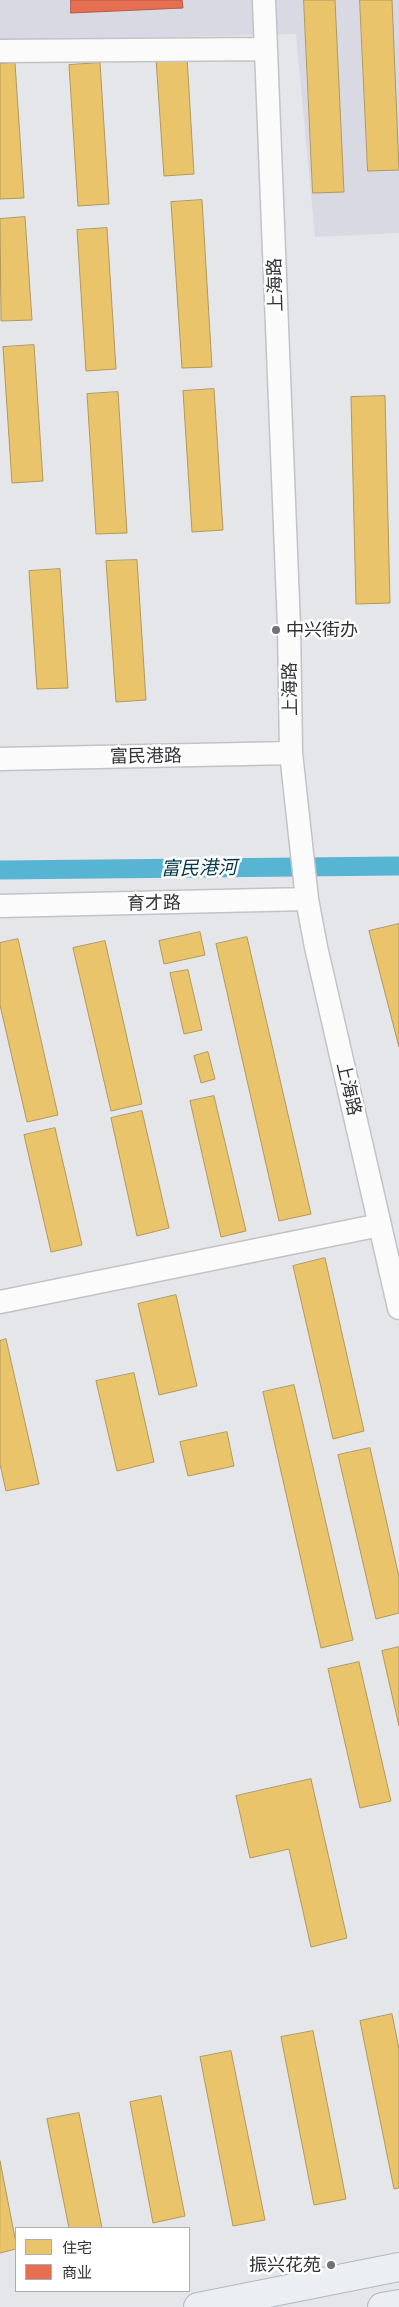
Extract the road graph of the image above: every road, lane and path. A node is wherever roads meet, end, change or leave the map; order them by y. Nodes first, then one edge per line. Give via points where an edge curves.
1 (264, 0) edge
2 (266, 48) junction
3 (0, 51) edge
4 (291, 753) junction
5 (0, 759) edge
6 (307, 898) junction
7 (0, 906) edge
8 (380, 1226) junction
9 (0, 1302) edge
10 (399, 1308) edge
11 (399, 2266) edge
12 (399, 2304) edge
13 (198, 2307) edge
14 (382, 2307) edge

1 - 2 street, 上海路
2 - 3 street
2 - 4 street, 上海路
4 - 5 street, 富民港路
4 - 6 street, 上海路
6 - 7 street, 育才路
6 - 8 street, 上海路
8 - 9 street
8 - 10 street, 上海路
11 - 13 main road
12 - 14 main road

